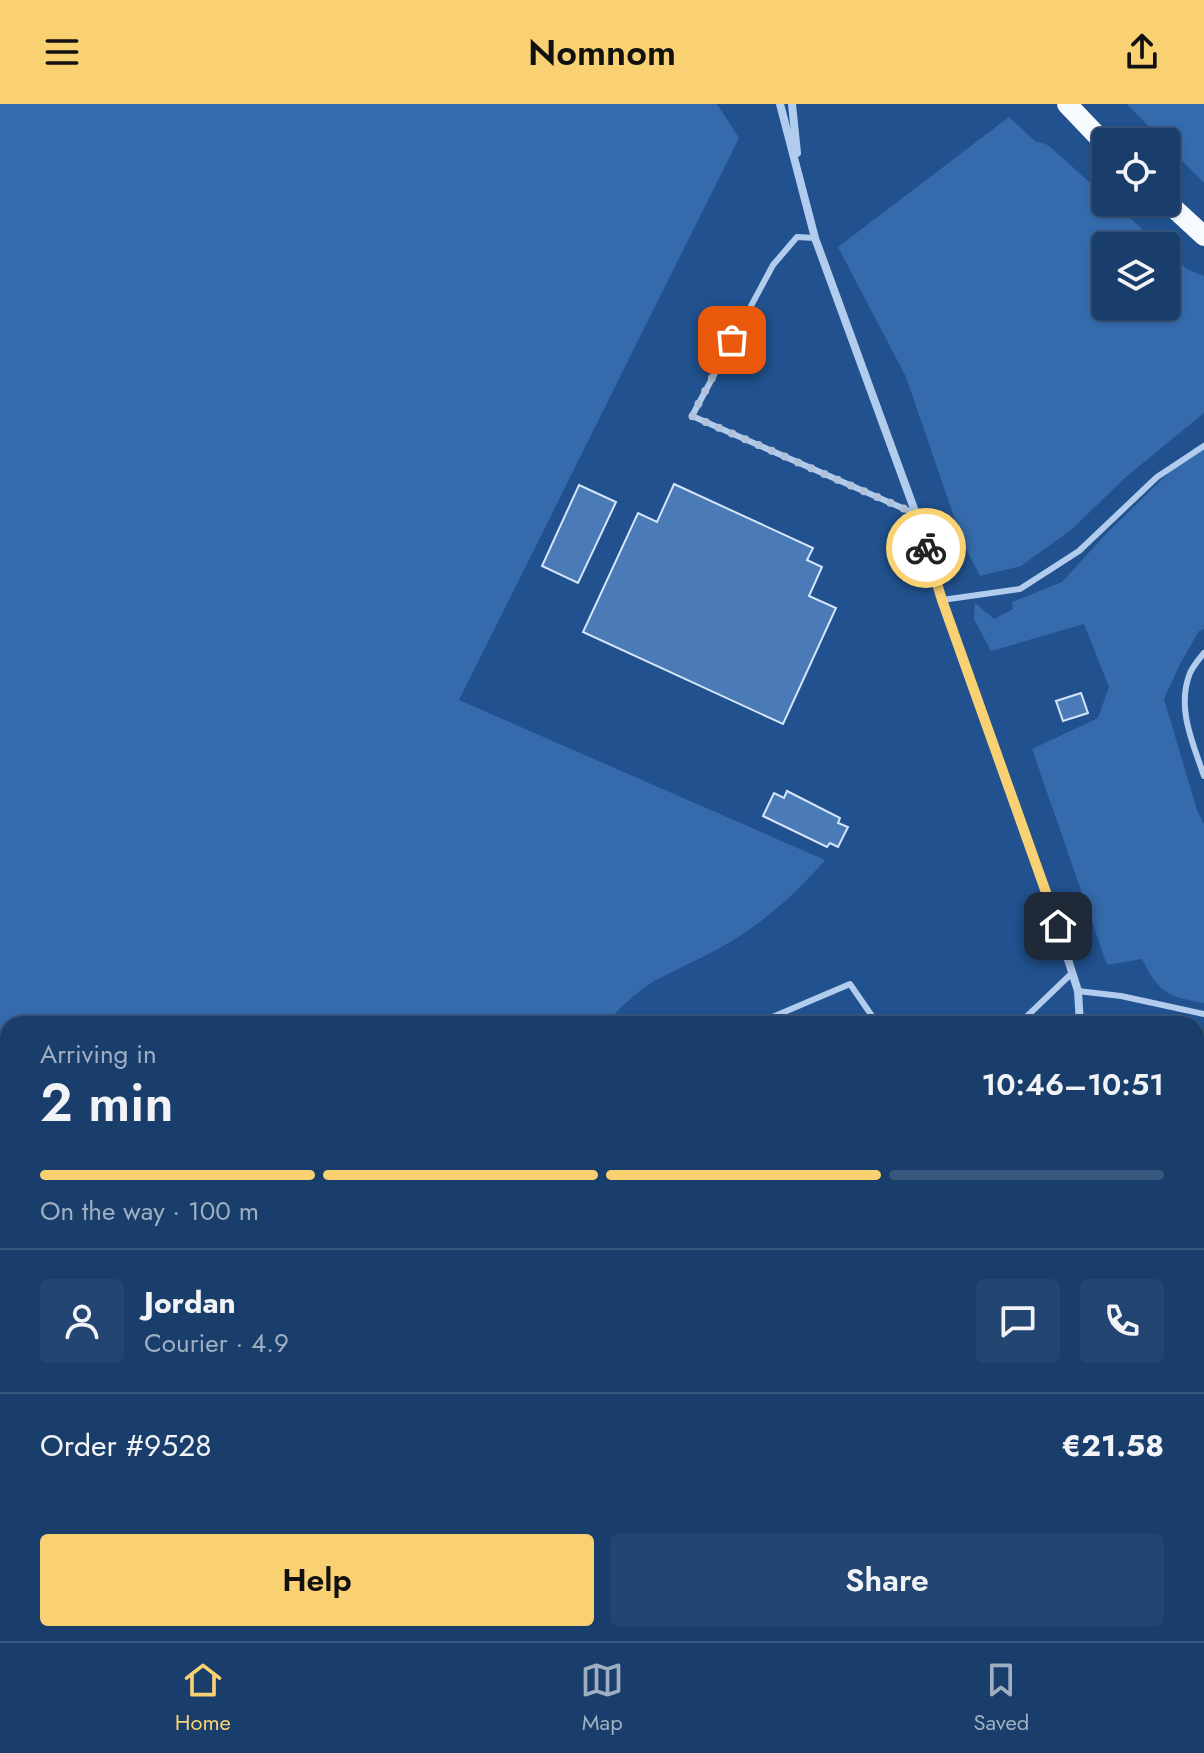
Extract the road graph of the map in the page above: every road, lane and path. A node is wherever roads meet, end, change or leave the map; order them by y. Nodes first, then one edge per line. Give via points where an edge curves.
1 (780, 104) edge
2 (792, 104) edge
3 (1067, 104) edge
4 (1092, 130) edge
5 (800, 178) junction
6 (1180, 214) edge
7 (1204, 236) edge
8 (815, 238) junction
9 (1204, 446) edge
10 (916, 514) junction
11 (942, 600) junction
12 (1204, 653) edge
13 (1204, 776) edge
14 (1072, 973) junction
15 (1078, 991) junction
16 (1204, 1014) edge
17 (775, 1016) edge
18 (872, 1016) edge
19 (1027, 1016) edge
20 (1080, 1016) edge

1 - 5 street
2 - 5 street
3 - 4 main road
5 - 8 street
6 - 7 main road
8 - 10 street
8 - 10 lane via 797,237 773,265 692,416
9 - 11 lane via 1157,477 1079,551 1020,589
10 - 11 street
11 - 14 street
12 - 13 lane via 1191,670 1183,706
14 - 15 street
14 - 19 lane
15 - 16 lane
15 - 20 street
17 - 18 lane via 850,984

